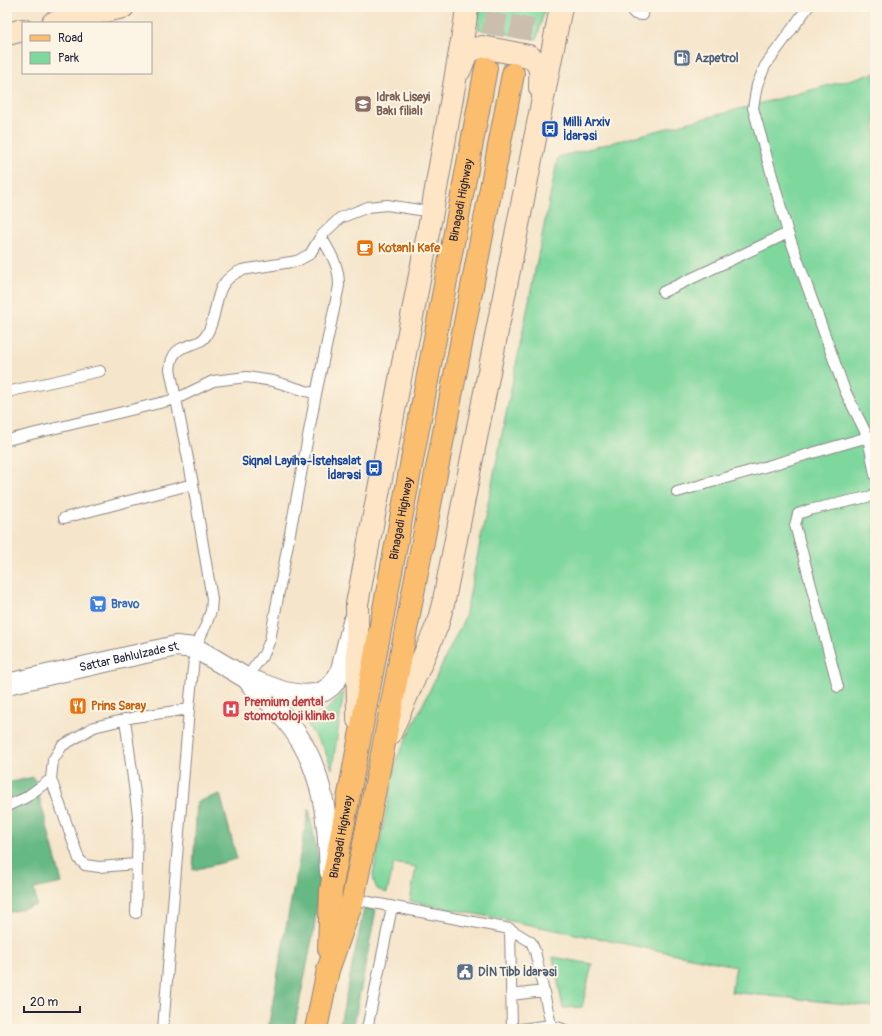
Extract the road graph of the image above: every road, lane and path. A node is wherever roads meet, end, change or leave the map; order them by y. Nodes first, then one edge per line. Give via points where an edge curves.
1 (123, 7) edge
2 (467, 7) edge
3 (561, 7) edge
4 (628, 7) edge
5 (808, 7) edge
6 (643, 15) dead end
7 (57, 22) edge
8 (22, 30) edge
9 (7, 34) edge
10 (486, 68) tunnel mouth
11 (512, 74) tunnel mouth
12 (454, 88) junction
13 (541, 107) junction
14 (432, 212) junction
15 (788, 233) junction
16 (321, 236) junction
17 (663, 292) dead end
18 (100, 371) dead end
19 (7, 392) edge
20 (316, 394) junction
21 (176, 399) junction
22 (871, 436) edge
23 (7, 440) edge
24 (875, 475) edge
25 (193, 484) junction
26 (676, 492) dead end
27 (875, 493) edge
28 (64, 518) dead end
29 (357, 604) junction
30 (195, 648) junction
31 (246, 678) junction
32 (7, 684) edge
33 (838, 687) dead end
34 (188, 709) junction
35 (125, 719) junction
36 (358, 742) junction
37 (384, 749) junction
38 (51, 779) junction
39 (7, 806) edge
40 (136, 864) junction
41 (331, 890) junction
42 (353, 899) junction
43 (392, 907) junction
44 (136, 913) dead end
45 (510, 929) junction
46 (328, 970) junction
47 (544, 992) junction
48 (511, 995) junction
49 (551, 1025) junction
50 (163, 1029) edge
51 (316, 1029) edge
52 (367, 1029) edge
53 (512, 1029) edge
54 (521, 1029) edge
55 (563, 1029) edge

1 - 7 main road
2 - 12 main road
3 - 13 main road
4 - 6 lane via 634,14
5 - 15 lane via 765,66 757,85 752,108
8 - 9 main road
10 - 36 main road, Binagadi Highway
11 - 37 main road, Binagadi Highway
12 - 13 main road via 465,56 475,48 530,56 539,65
12 - 14 main road
13 - 37 main road via 444,600 437,626
14 - 16 lane via 387,205 368,207 340,218
14 - 29 main road
15 - 17 lane
15 - 22 lane via 845,391
16 - 20 lane via 337,265 339,286
16 - 21 lane via 310,254 297,261 242,270 234,273 226,281 218,295 215,312 203,341 179,349 173,357 170,369
18 - 19 lane
20 - 21 lane via 273,381 247,377 213,381
20 - 31 lane via 270,640 264,654
21 - 23 lane
21 - 25 lane
22 - 24 lane
22 - 26 lane
25 - 28 lane
25 - 30 lane via 212,599 211,611
27 - 33 lane via 872,496 798,514 795,525
29 - 31 street via 341,670 336,680 324,691 303,695 284,692
29 - 36 main road
30 - 31 street, Sattar Bahlulzade st.
30 - 32 street, Sattar Bahlulzade st. via 176,646
30 - 34 lane
31 - 41 street via 287,721 311,759 323,796
34 - 35 lane
34 - 50 lane
35 - 38 lane via 94,727 62,746 53,760
35 - 40 lane via 138,816
36 - 41 main road, Binagadi Highway
37 - 42 main road, Binagadi Highway
38 - 39 lane via 25,798
38 - 40 lane via 78,859 85,865 99,867
40 - 44 lane
41 - 46 main road, Binagadi Highway
42 - 43 lane
42 - 46 main road, Binagadi Highway
43 - 45 lane
43 - 52 lane
45 - 47 lane via 531,942
45 - 48 lane
46 - 51 main road, Binagadi Highway
47 - 48 lane
47 - 49 lane
48 - 53 lane
49 - 54 lane
49 - 55 lane

